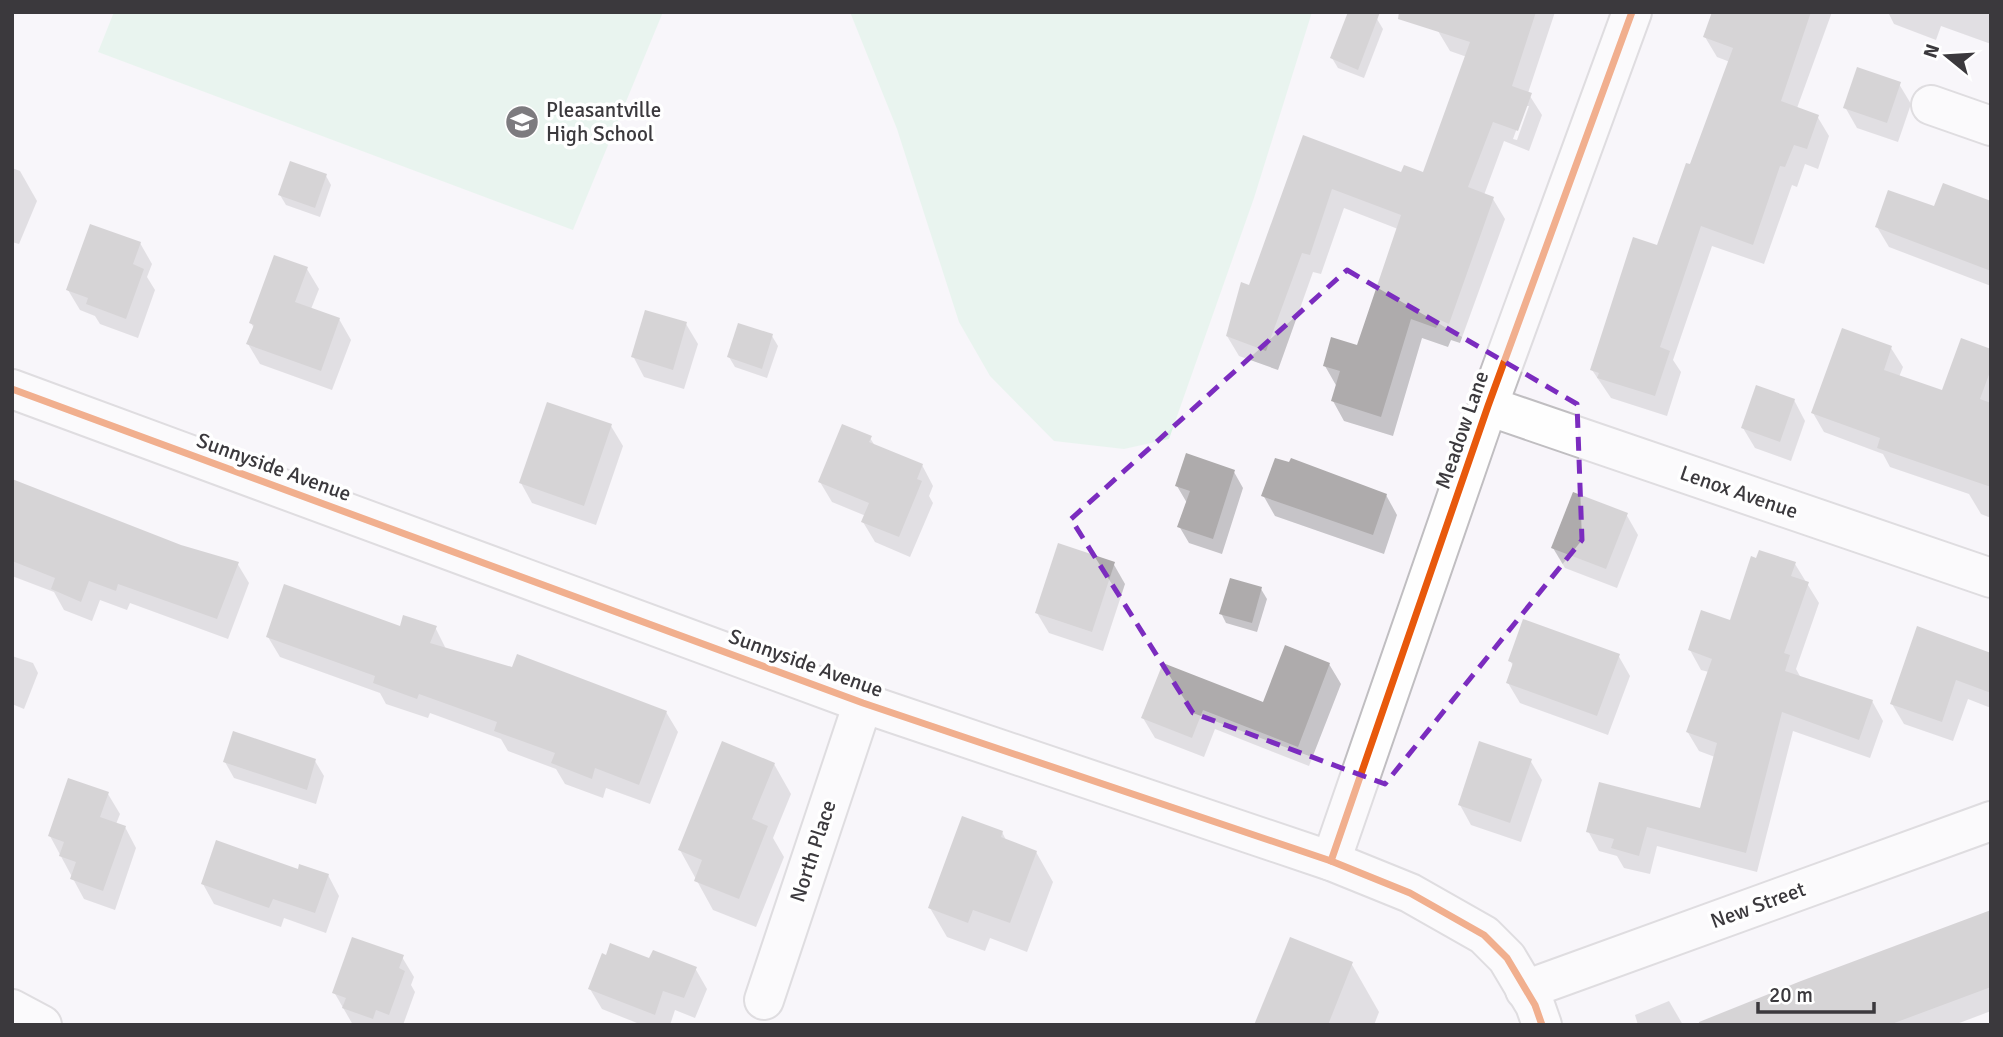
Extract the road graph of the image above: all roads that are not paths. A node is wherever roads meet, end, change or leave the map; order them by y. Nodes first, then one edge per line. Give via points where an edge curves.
1 (1632, 12) edge
2 (1931, 105) dead end
3 (1991, 126) edge
4 (12, 389) edge
5 (1488, 406) junction
6 (1991, 578) edge
7 (863, 703) junction
8 (1991, 821) edge
9 (1331, 861) junction
10 (1525, 989) junction
11 (764, 1000) dead end
12 (12, 1009) edge
13 (42, 1025) edge
14 (1542, 1025) edge

1 - 5 street, Meadow Lane
2 - 3 street
4 - 7 street, Sunnyside Avenue
5 - 6 street, Lenox Avenue
5 - 9 street, Meadow Lane
7 - 9 street, Sunnyside Avenue
7 - 11 street, North Place
8 - 10 street, New Street
9 - 10 street, Sunnyside Avenue via 1410,893 1484,935 1507,958
10 - 14 street, Sunnyside Avenue
12 - 13 street

